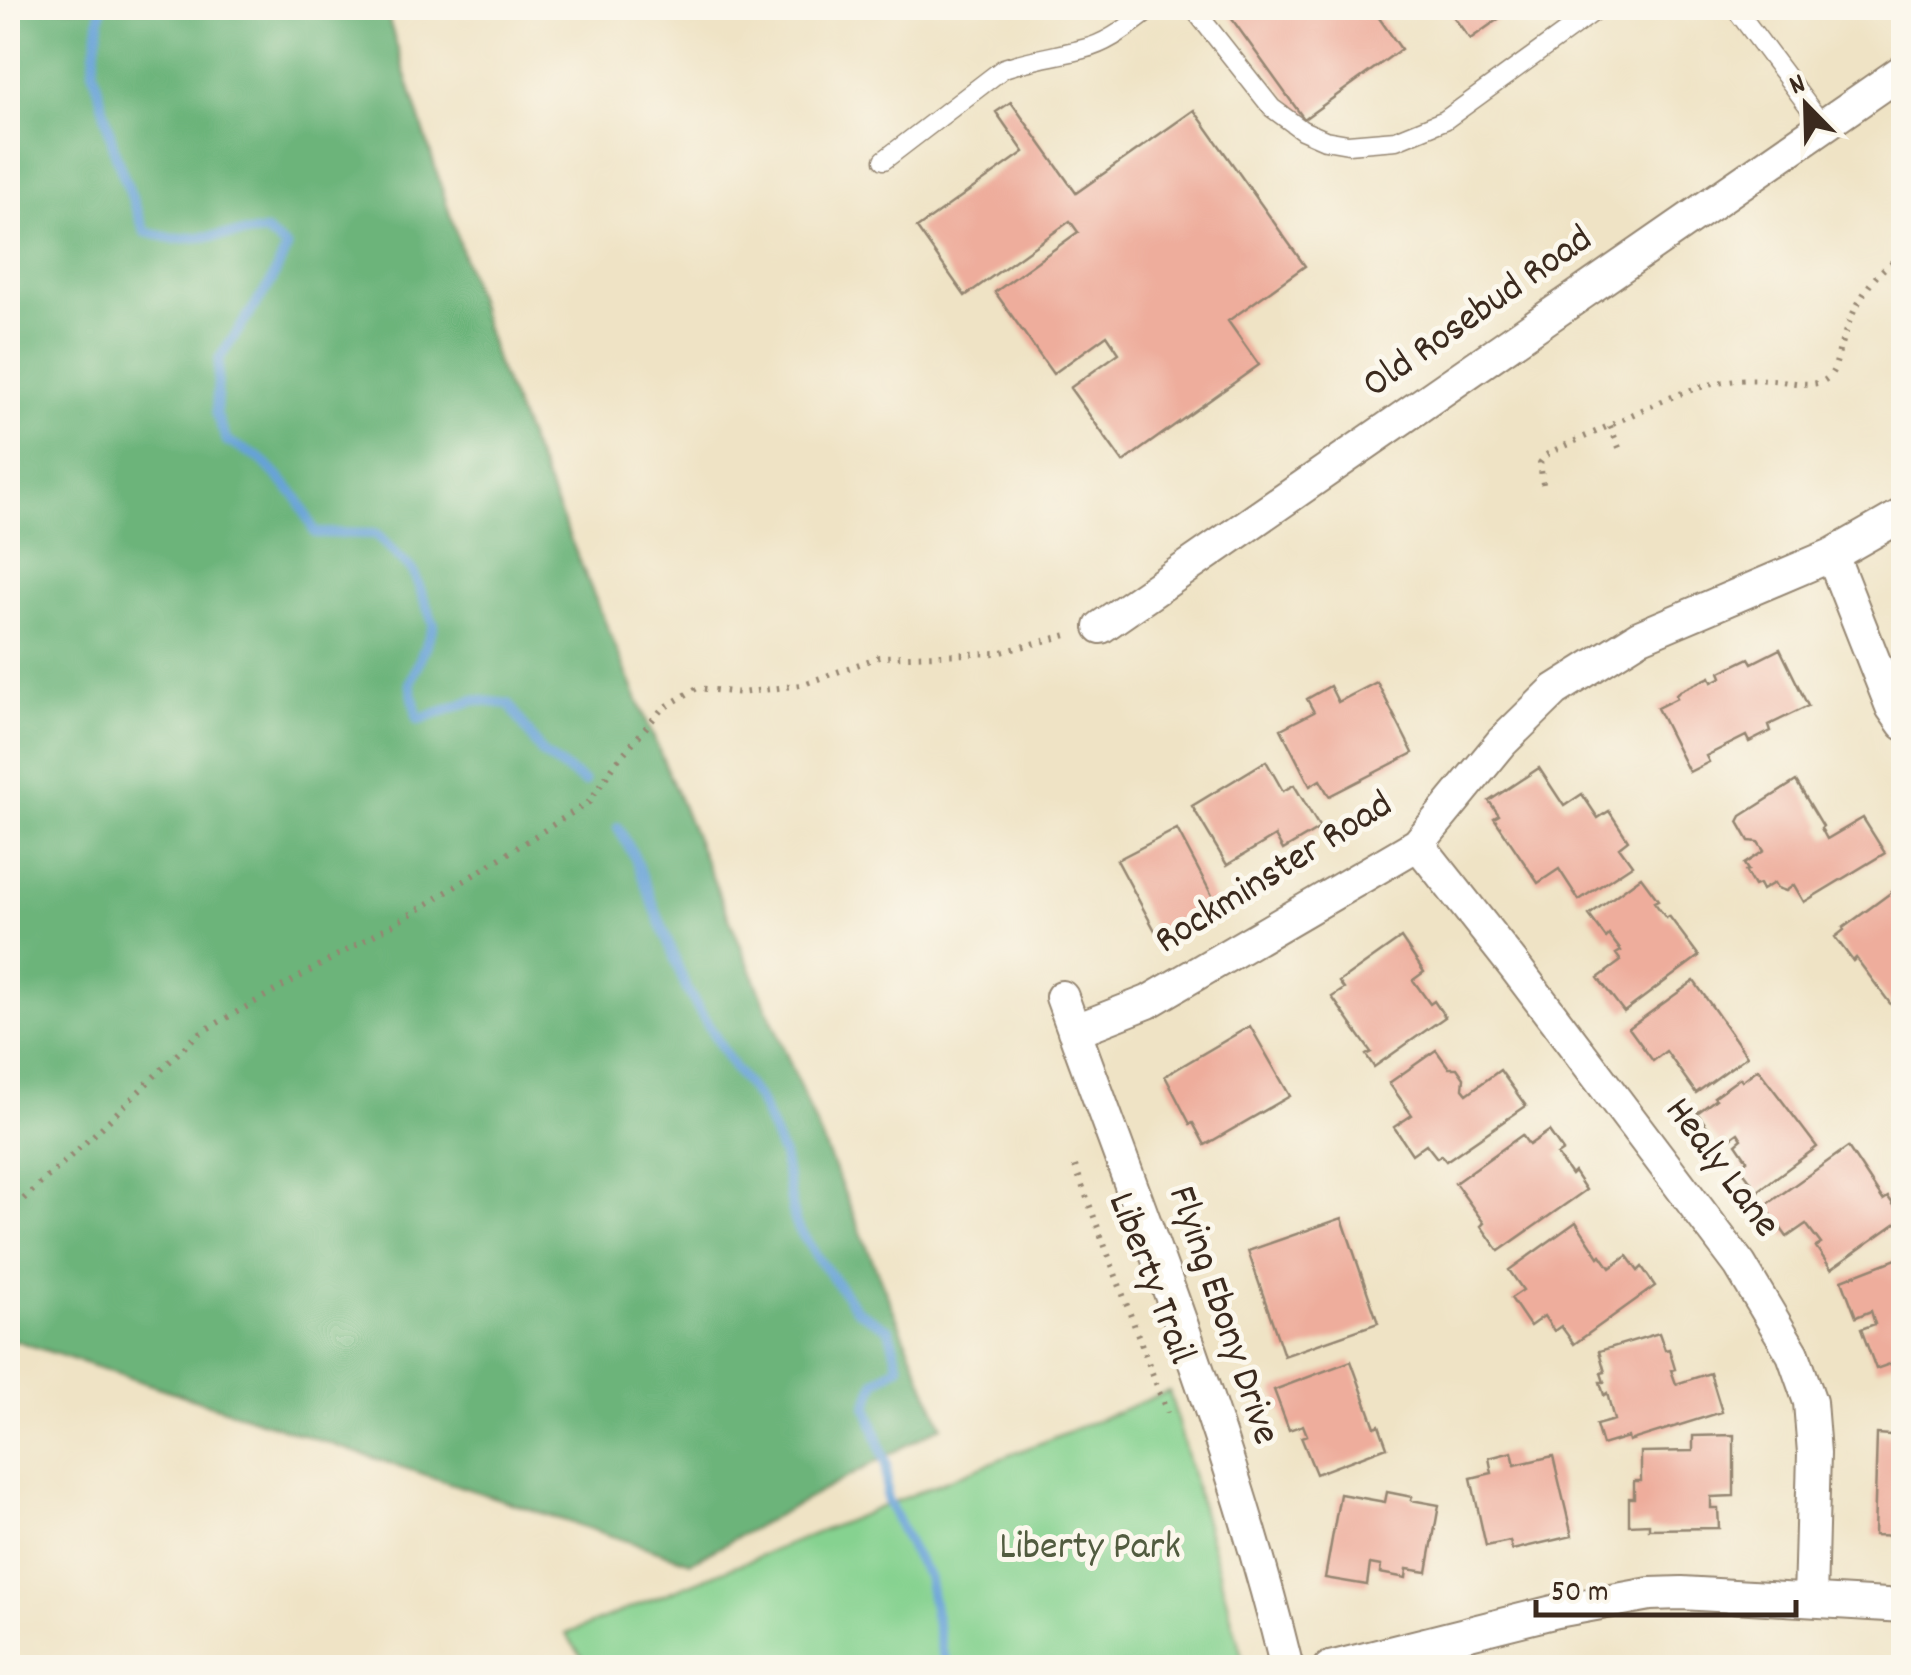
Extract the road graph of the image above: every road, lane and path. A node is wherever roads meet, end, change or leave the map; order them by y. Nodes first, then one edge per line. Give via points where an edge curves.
1 (1153, 8) edge
2 (1193, 8) edge
3 (1599, 8) edge
4 (1736, 8) edge
5 (1904, 70) edge
6 (1824, 126) junction
7 (884, 160) dead end
8 (1904, 256) edge
9 (1610, 426) junction
10 (1620, 450) dead end
11 (1543, 484) dead end
12 (1904, 514) edge
13 (1832, 555) junction
14 (1101, 627) joint
15 (1904, 724) edge
16 (1418, 844) junction
17 (1062, 998) dead end
18 (1074, 1030) junction
19 (1075, 1166) dead end
20 (8, 1212) edge
21 (1168, 1414) dead end
22 (1810, 1600) junction
23 (1904, 1606) edge
24 (1287, 1668) edge
25 (1330, 1668) edge

1 - 7 lane via 1086,49 1004,68
2 - 3 lane via 1272,108 1302,130 1348,144 1396,140 1444,120
4 - 6 lane
5 - 6 street, Old Rosebud Road
6 - 14 street, Old Rosebud Road
8 - 9 path via 1881,270 1856,306 1826,380 1728,380
9 - 10 path
9 - 11 path via 1546,455 1540,463
12 - 13 street, Rockminster Road
13 - 15 street
13 - 16 street, Rockminster Road via 1639,637 1555,690 1502,742
14 - 20 path via 998,653 879,656 802,685 741,692 697,688 662,709 589,802 418,910 198,1034
16 - 18 street, Rockminster Road via 1148,1002
16 - 22 street, Healy Lane via 1740,1265 1793,1354 1810,1402 1814,1454
17 - 18 street, Flying Ebony Drive
18 - 24 street, Flying Ebony Drive via 1212,1410
19 - 21 path, Liberty Trail
22 - 23 street
22 - 25 street via 1650,1594

